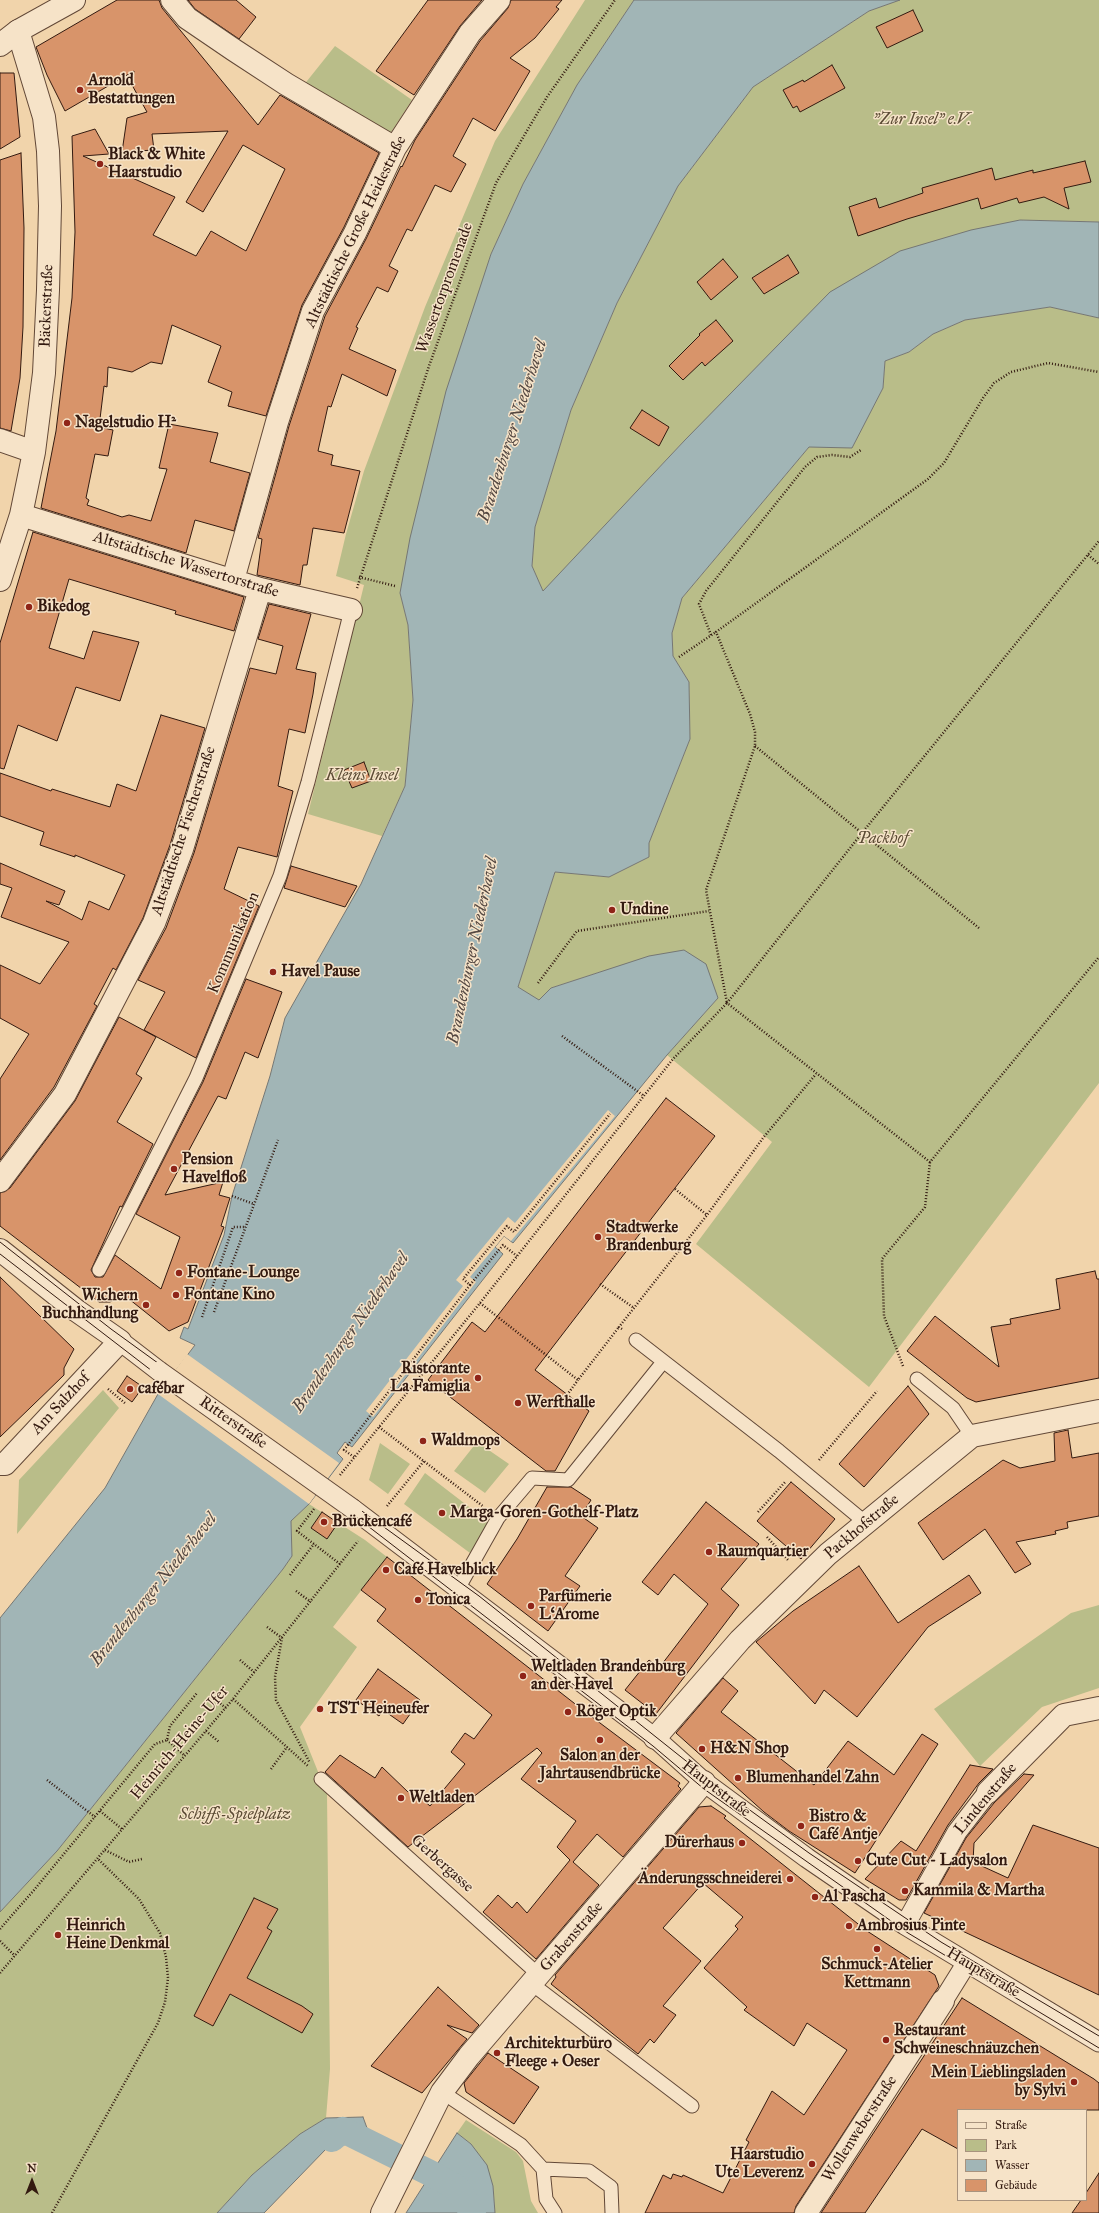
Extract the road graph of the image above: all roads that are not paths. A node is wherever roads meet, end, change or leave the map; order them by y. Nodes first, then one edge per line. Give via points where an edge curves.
1 (74, 0) edge
2 (172, 0) edge
3 (499, 0) edge
4 (18, 31) junction
5 (0, 45) edge
6 (395, 148) junction
7 (0, 440) edge
8 (34, 452) junction
9 (21, 515) junction
10 (0, 580) edge
11 (233, 580) junction
12 (260, 589) junction
13 (351, 610) joint
14 (0, 1181) edge
15 (0, 1250) edge
16 (99, 1270) dead end
17 (636, 1340) road end
18 (120, 1341) junction
19 (663, 1362) junction
20 (917, 1379) road end
21 (1099, 1411) edge
22 (972, 1436) junction
23 (0, 1464) edge
24 (353, 1509) joint
25 (866, 1523) junction
26 (458, 1589) junction
27 (1099, 1708) edge
28 (655, 1738) junction
29 (321, 1779) dead end
30 (704, 1782) junction
31 (988, 1792) joint
32 (905, 1925) junction
33 (966, 1964) junction
34 (536, 1979) junction
35 (943, 2001) joint
36 (1099, 2042) edge
37 (442, 2092) junction
38 (692, 2106) dead end
39 (543, 2169) junction
40 (382, 2213) edge
41 (555, 2213) edge
42 (612, 2213) edge
43 (806, 2213) edge

1 - 4 street
2 - 6 street via 187,18 240,54
3 - 6 street, Altstädtische Große Heidestraße via 470,32
4 - 5 street
4 - 8 street, Bäckerstraße via 44,117 48,151 50,206 44,373
6 - 11 street, Altstädtische Große Heidestraße via 355,233 313,311 277,422
7 - 8 street
8 - 9 street, Bäckerstraße
9 - 10 street, Bäckerstraße
9 - 11 street, Altstädtische Wassertorstraße
11 - 12 street, Altstädtische Wassertorstraße
12 - 13 street, Altstädtische Wassertorstraße
12 - 14 street, Altstädtische Fischerstraße via 182,849 154,923 65,1094
13 - 16 lane, Kommunikation via 308,782 280,876 196,1078
15 - 18 street, Ritterstraße via 77,1311
17 - 19 lane
18 - 23 street, Am Salzhof via 4,1464
18 - 24 street, Ritterstraße, bridge
19 - 25 lane via 779,1451
19 - 26 lane via 597,1449 568,1480 532,1478 498,1518
20 - 22 lane via 953,1408
21 - 22 street, Packhofstraße
22 - 25 street, Packhofstraße
24 - 26 street, Hauptstraße
25 - 28 street, Packhofstraße via 828,1554 740,1640
26 - 28 street, Hauptstraße
27 - 31 street, Lindenstraße via 1064,1715
28 - 30 street, Hauptstraße
29 - 34 lane, Gerbergasse
30 - 32 street, Hauptstraße via 807,1858
30 - 34 street, Grabenstraße
31 - 32 street, Lindenstraße via 957,1832
32 - 33 street, Hauptstraße
33 - 35 street, Wollenweberstraße
33 - 36 street, Hauptstraße
34 - 37 street, Grabenstraße via 469,2056
34 - 38 lane, Gerbergasse
35 - 43 street, Wollenweberstraße
37 - 39 lane via 521,2145
37 - 40 street, Grabenstraße
39 - 41 lane via 546,2199
39 - 42 lane via 589,2171 611,2187

